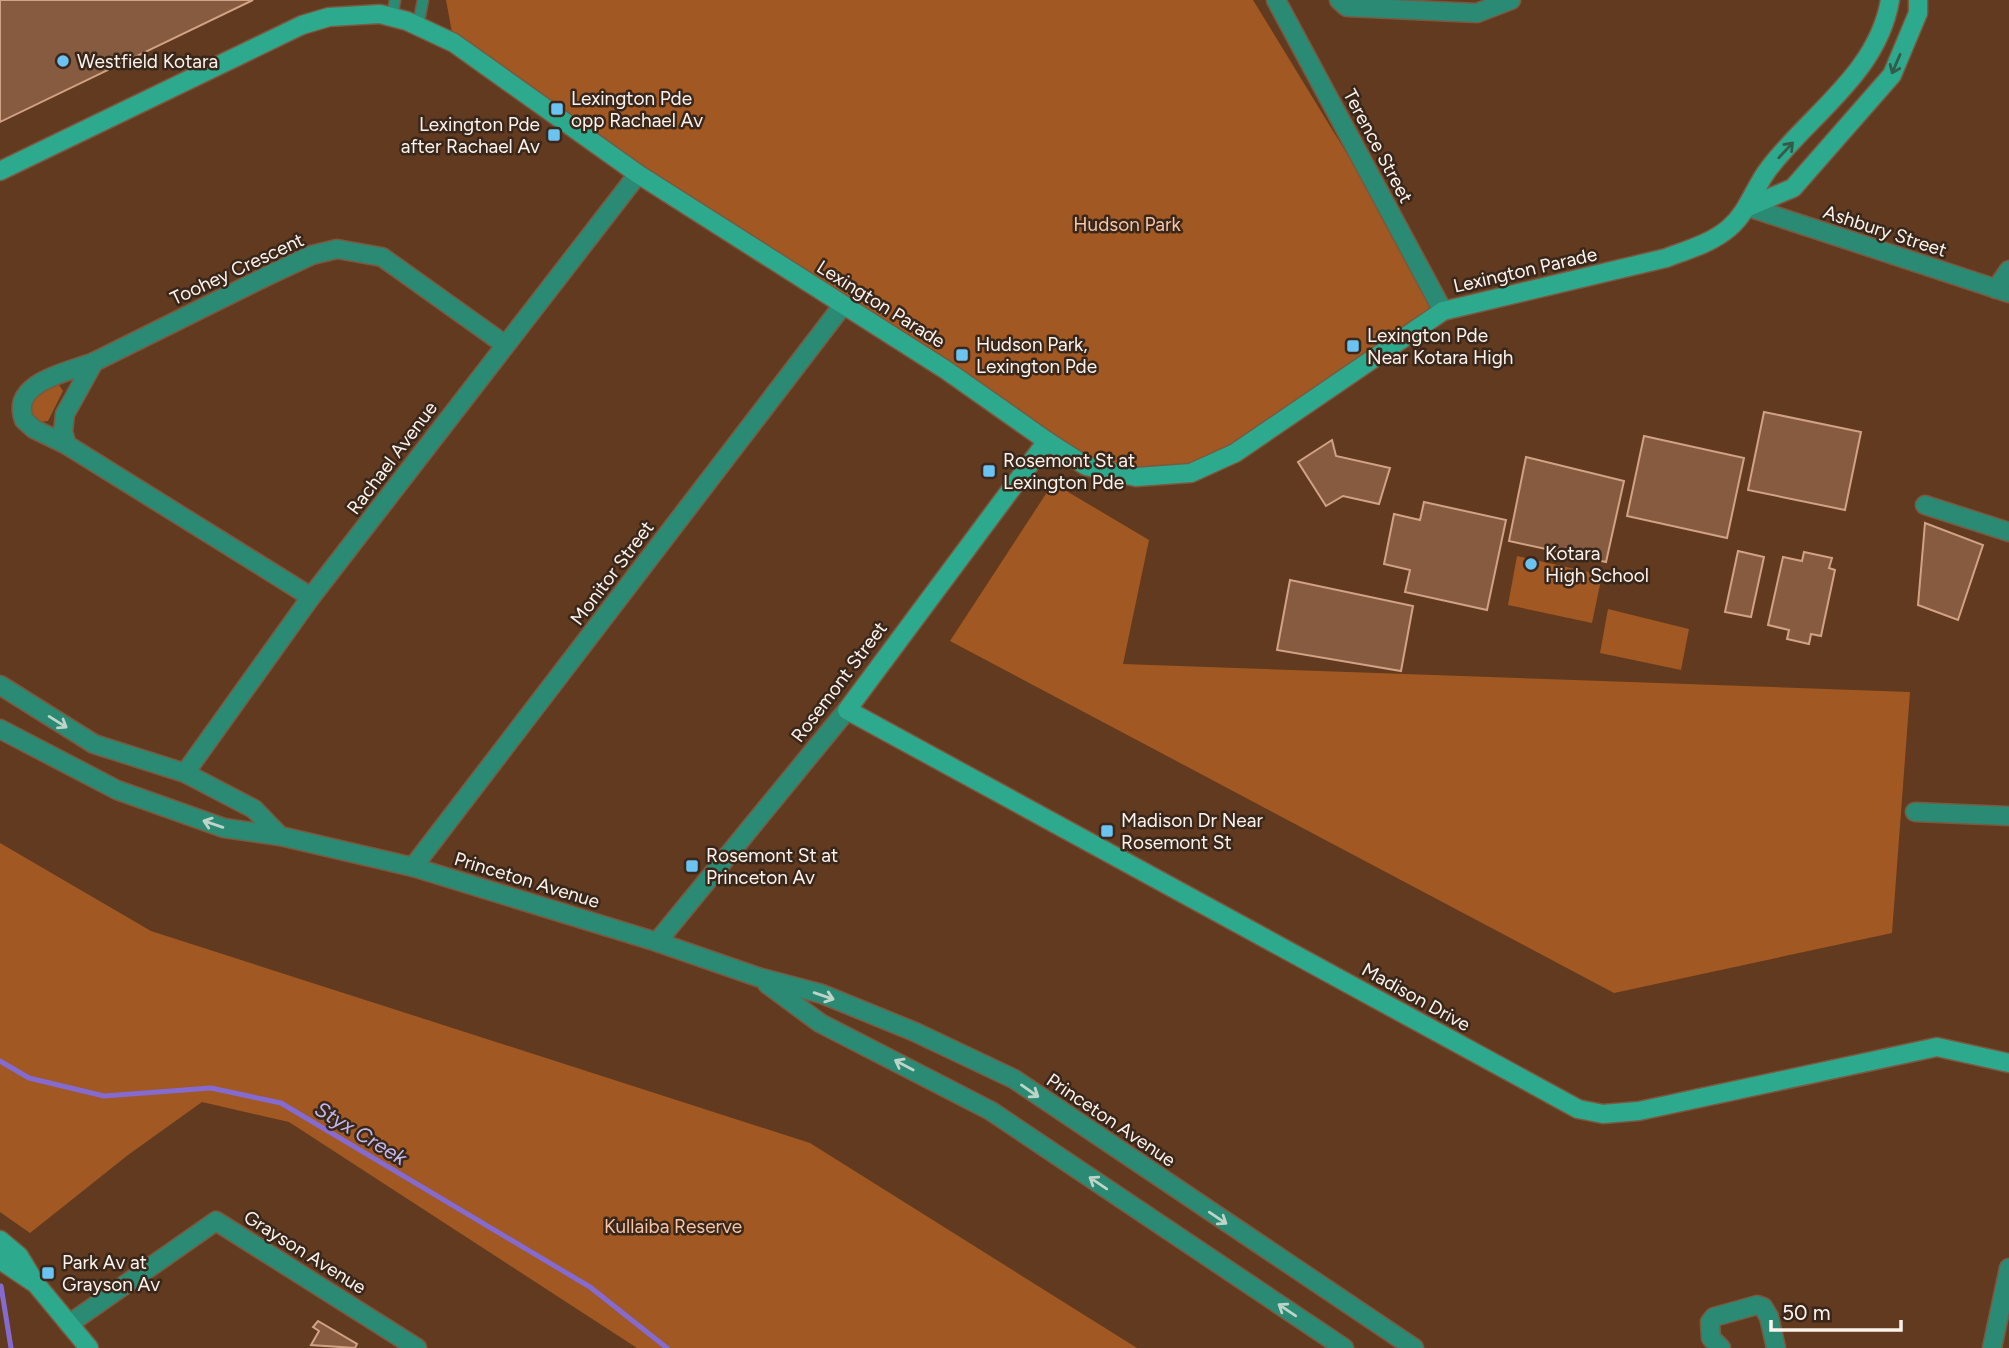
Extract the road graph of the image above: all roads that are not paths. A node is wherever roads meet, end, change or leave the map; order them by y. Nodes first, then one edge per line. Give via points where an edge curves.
1 (423, 0) edge
2 (1276, 0) edge
3 (1339, 0) edge
4 (1890, 0) edge
5 (1918, 0) edge
6 (1509, 1) edge
7 (393, 9) edge
8 (418, 26) junction
9 (0, 171) edge
10 (638, 174) junction
11 (1748, 207) junction
12 (2009, 270) edge
13 (2003, 291) edge
14 (843, 305) junction
15 (1443, 311) junction
16 (504, 344) junction
17 (94, 362) junction
18 (1047, 441) junction
19 (67, 445) junction
20 (1925, 505) dead end
21 (2009, 532) edge
22 (311, 597) junction
23 (0, 685) edge
24 (846, 710) junction
25 (0, 729) edge
26 (185, 773) junction
27 (1915, 812) dead end
28 (2009, 816) edge
29 (280, 836) junction
30 (414, 867) junction
31 (657, 942) junction
32 (758, 977) junction
33 (2009, 1063) edge
34 (0, 1240) edge
35 (0, 1260) edge
36 (2009, 1268) edge
37 (36, 1284) junction
38 (69, 1324) junction
39 (414, 1347) edge
40 (89, 1348) edge
41 (1343, 1348) edge
42 (1414, 1348) edge
43 (1721, 1348) edge
44 (1776, 1348) edge
45 (1992, 1348) edge

1 - 8 lane
2 - 15 street, Terence Street
3 - 6 street via 1347,7 1477,13
11 -> 4 main road, Lexington Parade via 1769,168 1855,76 1876,39
5 -> 11 main road, Lexington Parade via 1918,13 1892,75 1793,188
7 - 8 main road, Lexington Parade
7 - 9 main road, Lexington Parade via 302,25
8 - 10 main road, Lexington Parade via 454,43
10 - 14 main road, Lexington Parade
10 - 16 street, Rachael Avenue
11 - 13 street, Ashbury Street
11 - 15 main road, Lexington Parade via 1728,229 1666,258
12 - 13 street
14 - 18 main road, Lexington Parade
14 - 30 street, Monitor Street
15 - 18 main road, Lexington Parade via 1235,453 1191,473 1136,477 1086,466
16 - 17 street, Toohey Crescent via 382,257 337,249 312,255
16 - 22 street, Rachael Avenue
17 - 19 street via 65,414
17 - 19 street, Toohey Crescent via 36,385 21,400 24,420
18 - 24 main road, Rosemont Street
19 - 22 street, Toohey Crescent
20 - 21 street
22 - 26 street, Rachael Avenue
23 -> 26 street via 94,744
24 - 31 street, Rosemont Street
24 - 33 main road, Madison Drive via 1578,1109 1603,1114 1639,1111 1937,1047
29 -> 25 street, Princeton Avenue via 224,828 117,790
26 - 29 street via 254,809
27 - 28 street
29 - 30 street, Princeton Avenue
30 - 31 street, Princeton Avenue
31 - 32 street, Princeton Avenue
41 -> 32 street, Princeton Avenue via 991,1111 820,1023
32 -> 42 street, Princeton Avenue via 822,994 1013,1079
34 - 37 main road via 19,1256
35 - 37 main road
36 - 45 street
37 - 38 main road
38 - 39 street, Grayson Avenue via 216,1221
38 - 40 main road
43 - 44 street via 1711,1338 1714,1317 1757,1305 1769,1317

